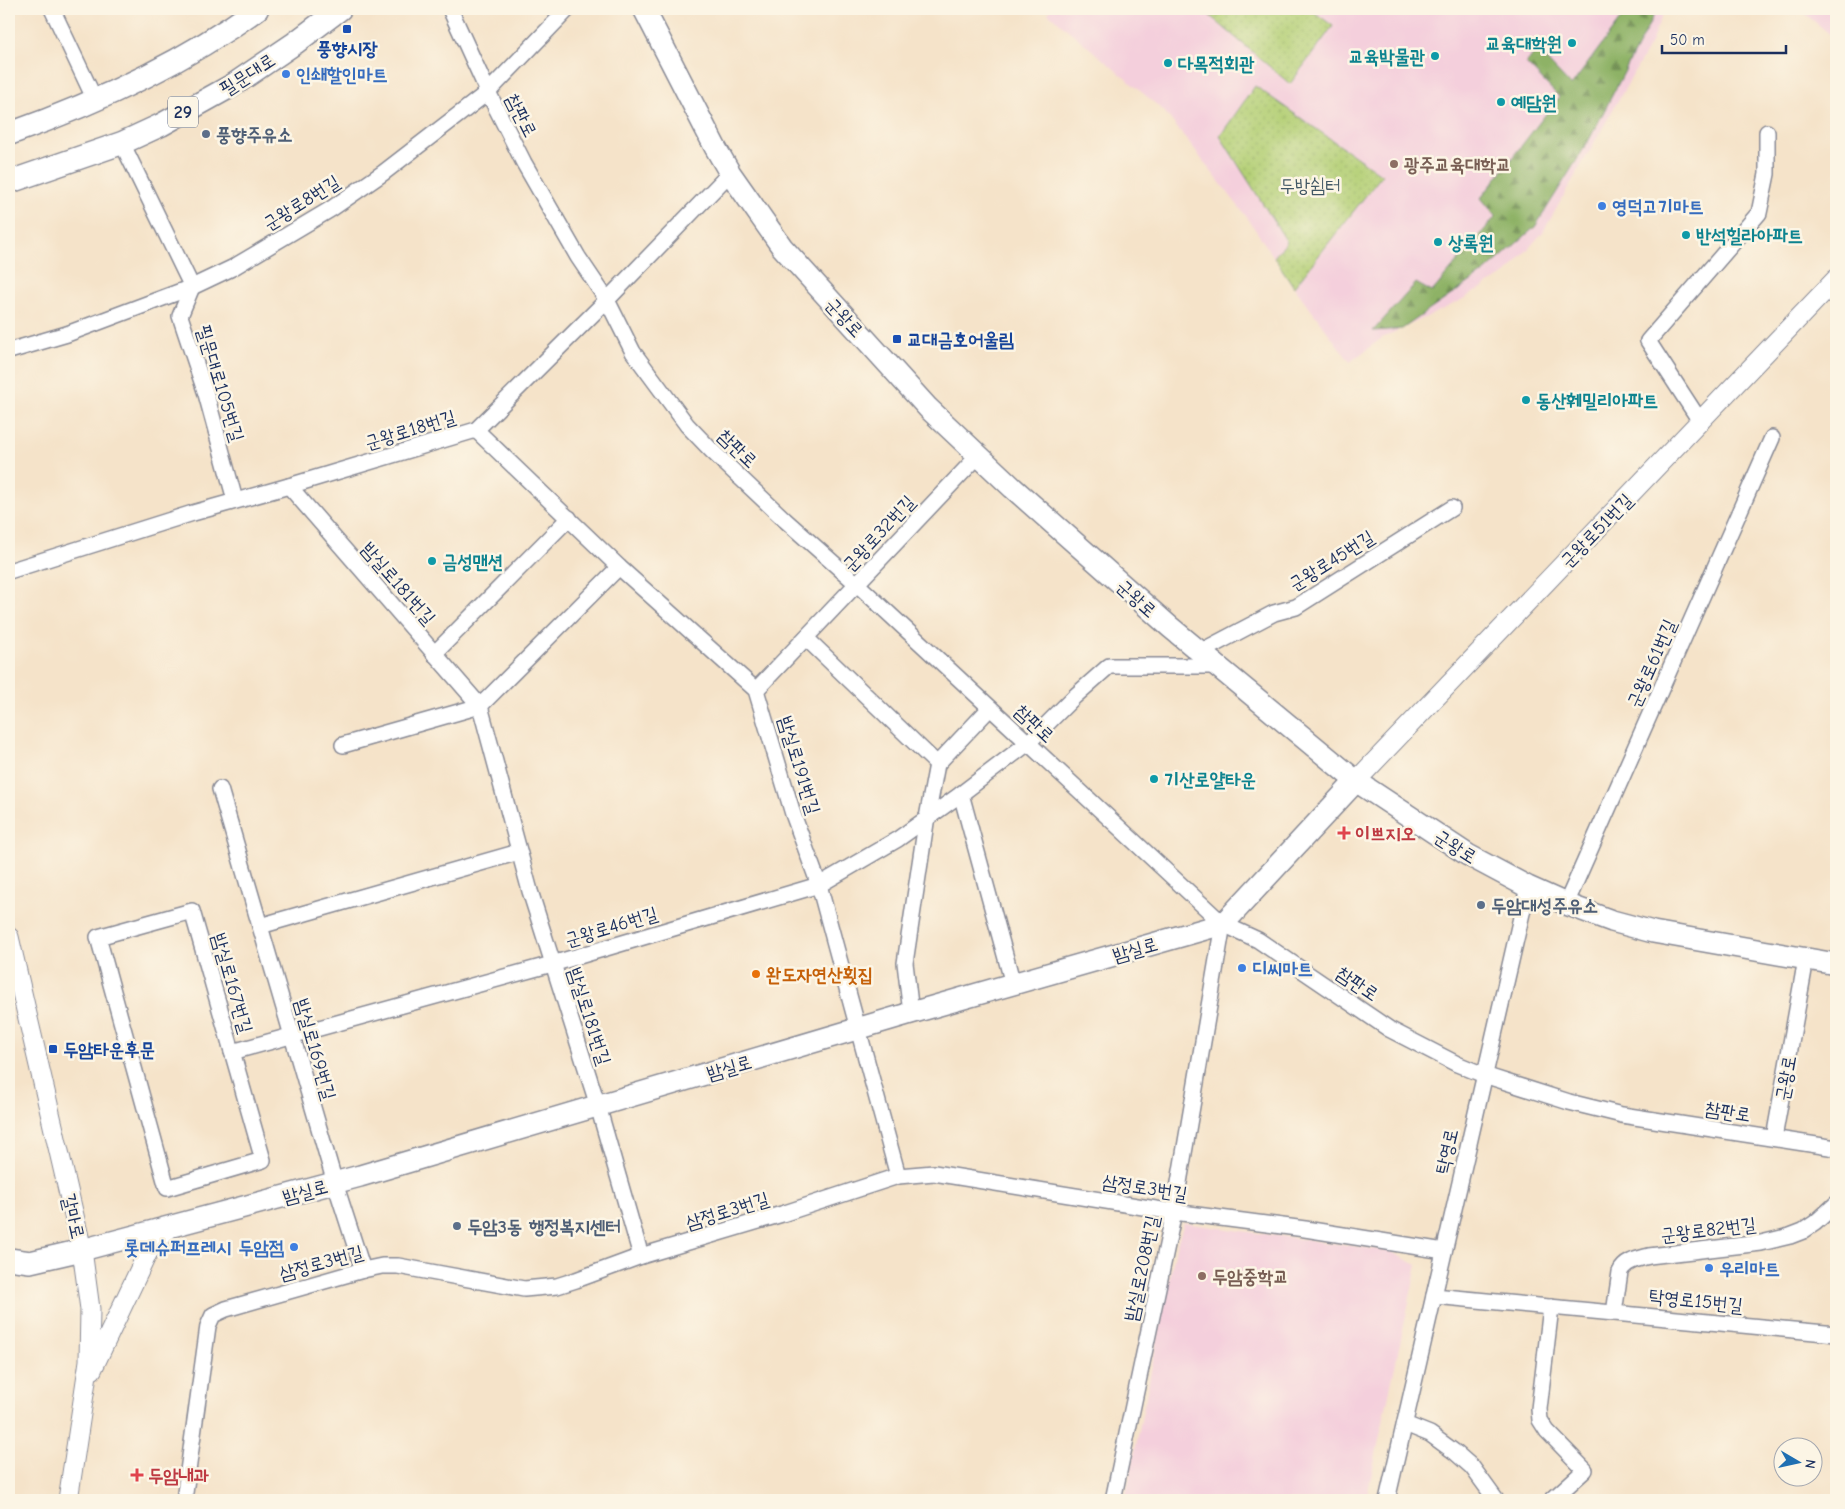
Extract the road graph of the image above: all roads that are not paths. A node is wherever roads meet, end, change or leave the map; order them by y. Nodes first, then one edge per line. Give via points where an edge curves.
1 (52, 9) edge
2 (257, 9) edge
3 (340, 9) edge
4 (450, 9) edge
5 (568, 9) edge
6 (644, 9) edge
7 (488, 92) junction
8 (95, 100) junction
9 (1767, 132) dead end
10 (9, 134) edge
11 (122, 143) junction
12 (730, 173) junction
13 (9, 182) edge
14 (1836, 279) edge
15 (192, 287) junction
16 (606, 300) junction
17 (9, 351) edge
18 (1700, 421) junction
19 (476, 430) junction
20 (1772, 438) dead end
21 (978, 456) junction
22 (289, 486) junction
23 (235, 500) junction
24 (1452, 508) dead end
25 (569, 518) junction
26 (619, 567) junction
27 (9, 571) edge
28 (857, 584) junction
29 (806, 638) junction
30 (1200, 652) junction
31 (434, 654) junction
32 (1217, 666) junction
33 (756, 690) junction
34 (480, 706) junction
35 (990, 708) junction
36 (1028, 743) junction
37 (344, 745) dead end
38 (937, 764) junction
39 (1356, 781) junction
40 (220, 789) dead end
41 (961, 794) junction
42 (927, 818) junction
43 (520, 852) junction
44 (819, 885) junction
45 (1528, 887) junction
46 (1566, 904) junction
47 (1223, 924) junction
48 (260, 926) junction
49 (9, 937) edge
50 (1806, 959) junction
51 (552, 964) junction
52 (1836, 964) edge
53 (1012, 984) junction
54 (911, 1013) junction
55 (859, 1029) junction
56 (291, 1035) junction
57 (232, 1052) junction
58 (1484, 1075) junction
59 (598, 1106) junction
60 (1774, 1138) junction
61 (1836, 1148) edge
62 (898, 1176) junction
63 (335, 1183) junction
64 (1836, 1204) edge
65 (1174, 1212) junction
66 (170, 1226) junction
67 (82, 1250) junction
68 (1444, 1251) junction
69 (641, 1256) junction
70 (9, 1259) edge
71 (363, 1270) junction
72 (1434, 1296) junction
73 (1551, 1307) junction
74 (1614, 1312) junction
75 (1836, 1334) edge
76 (85, 1385) junction
77 (1405, 1424) junction
78 (68, 1500) edge
79 (184, 1500) edge
80 (1113, 1500) edge
81 (1387, 1500) edge
82 (1496, 1500) edge
83 (1552, 1500) edge

1 - 8 street
2 - 8 main road, 29 via 236,25 139,81
3 - 11 main road, 필문대로 / 29 via 233,85
4 - 7 street, 참판로
5 - 7 street, 군왕로8번길
6 - 12 main road, 군왕로
7 - 15 street, 군왕로8번길 via 383,174 331,209 232,268
7 - 16 street, 참판로 via 524,163
8 - 10 main road, 29
9 - 18 street via 1767,174 1759,213 1648,341
11 - 13 main road, 필문대로 / 29
11 - 15 street
12 - 16 street, 군왕로18번길
12 - 21 main road, 군왕로 via 806,274 928,408
14 - 18 street, 군왕로51번길
15 - 17 street, 군왕로8번길 via 67,334
15 - 23 street, 필문대로105번길 via 180,316 206,394
16 - 19 street, 군왕로18번길
16 - 28 street, 참판로 via 633,352 688,424 712,451
18 - 39 street, 군왕로51번길
19 - 22 street, 군왕로18번길
19 - 25 street
20 - 46 street, 군왕로61번길
21 - 28 street, 군왕로32번길
21 - 30 main road, 군왕로
22 - 23 street, 군왕로18번길
22 - 31 street, 밤실로181번길
23 - 27 street, 군왕로18번길
24 - 30 street, 군왕로45번길 via 1296,607 1274,613
25 - 26 street
25 - 31 street
26 - 33 street
26 - 34 street
28 - 29 street, 군왕로32번길
28 - 35 street, 참판로
29 - 33 street, 군왕로32번길
29 - 38 street
30 - 32 main road, 군왕로
31 - 34 street, 밤실로181번길
32 - 36 street, 군왕로46번길 via 1109,666
32 - 39 main road, 군왕로
33 - 44 street, 밤실로191번길 via 793,814
34 - 37 street
34 - 43 street, 밤실로181번길
35 - 36 street, 참판로
35 - 38 street
36 - 41 street, 군왕로46번길
36 - 47 street, 참판로
38 - 42 street
39 - 45 main road, 군왕로 via 1468,855
39 - 47 main road
40 - 48 street, 밤실로169번길
41 - 42 street, 군왕로46번길
41 - 53 street
42 - 44 street, 군왕로46번길 via 898,839
42 - 54 street via 905,963
43 - 48 street
43 - 51 street, 밤실로181번길
44 - 51 street, 군왕로46번길
44 - 55 street, 밤실로191번길
45 - 46 main road, 군왕로
45 - 58 street, 탁영로
46 - 50 main road, 군왕로 via 1653,932
47 - 53 main road, 밤실로
47 - 58 street, 참판로 via 1258,940 1389,1029
47 - 65 street, 밤실로208번길
48 - 56 street, 밤실로169번길
49 - 67 street, 갈마로
50 - 52 main road, 군왕로
50 - 60 street, 군왕로
51 - 56 street, 군왕로46번길
51 - 59 street, 밤실로181번길
53 - 54 main road, 밤실로
54 - 55 main road, 밤실로
55 - 59 main road, 밤실로
55 - 62 street
56 - 57 street, 군왕로46번길
56 - 63 street, 밤실로169번길
57 - 57 street, 밤실로167번길 via 263,1160 167,1188 98,937 192,910
58 - 60 street, 참판로 via 1622,1115
58 - 68 street, 탁영로
59 - 63 main road, 밤실로
59 - 69 street
60 - 61 street, 참판로
62 - 65 street, 삼정로3번길 via 934,1173
62 - 69 street, 삼정로3번길
63 - 66 main road, 밤실로
63 - 71 street, 밤실로169번길
64 - 74 street, 군왕로82번길 via 1815,1223 1790,1236 1761,1243 1634,1260 1623,1266 1620,1272
65 - 68 street, 삼정로3번길
65 - 80 street, 밤실로208번길
66 - 67 main road, 밤실로
66 - 76 street via 148,1252
67 - 70 main road, 밤실로 via 30,1262
67 - 76 street, 갈마로 via 90,1310
68 - 72 street, 탁영로
69 - 71 street, 삼정로3번길 via 557,1286 535,1289 480,1282 410,1267 382,1266
71 - 79 street, 삼정로3번길 via 226,1309 213,1316 208,1326
72 - 73 street, 탁영로15번길
72 - 77 street, 탁영로
73 - 74 street, 탁영로15번길
73 - 83 street via 1540,1420 1585,1470
74 - 75 street, 탁영로15번길
76 - 78 street, 갈마로
77 - 81 street, 탁영로
77 - 82 street via 1430,1434 1456,1453 1472,1467

